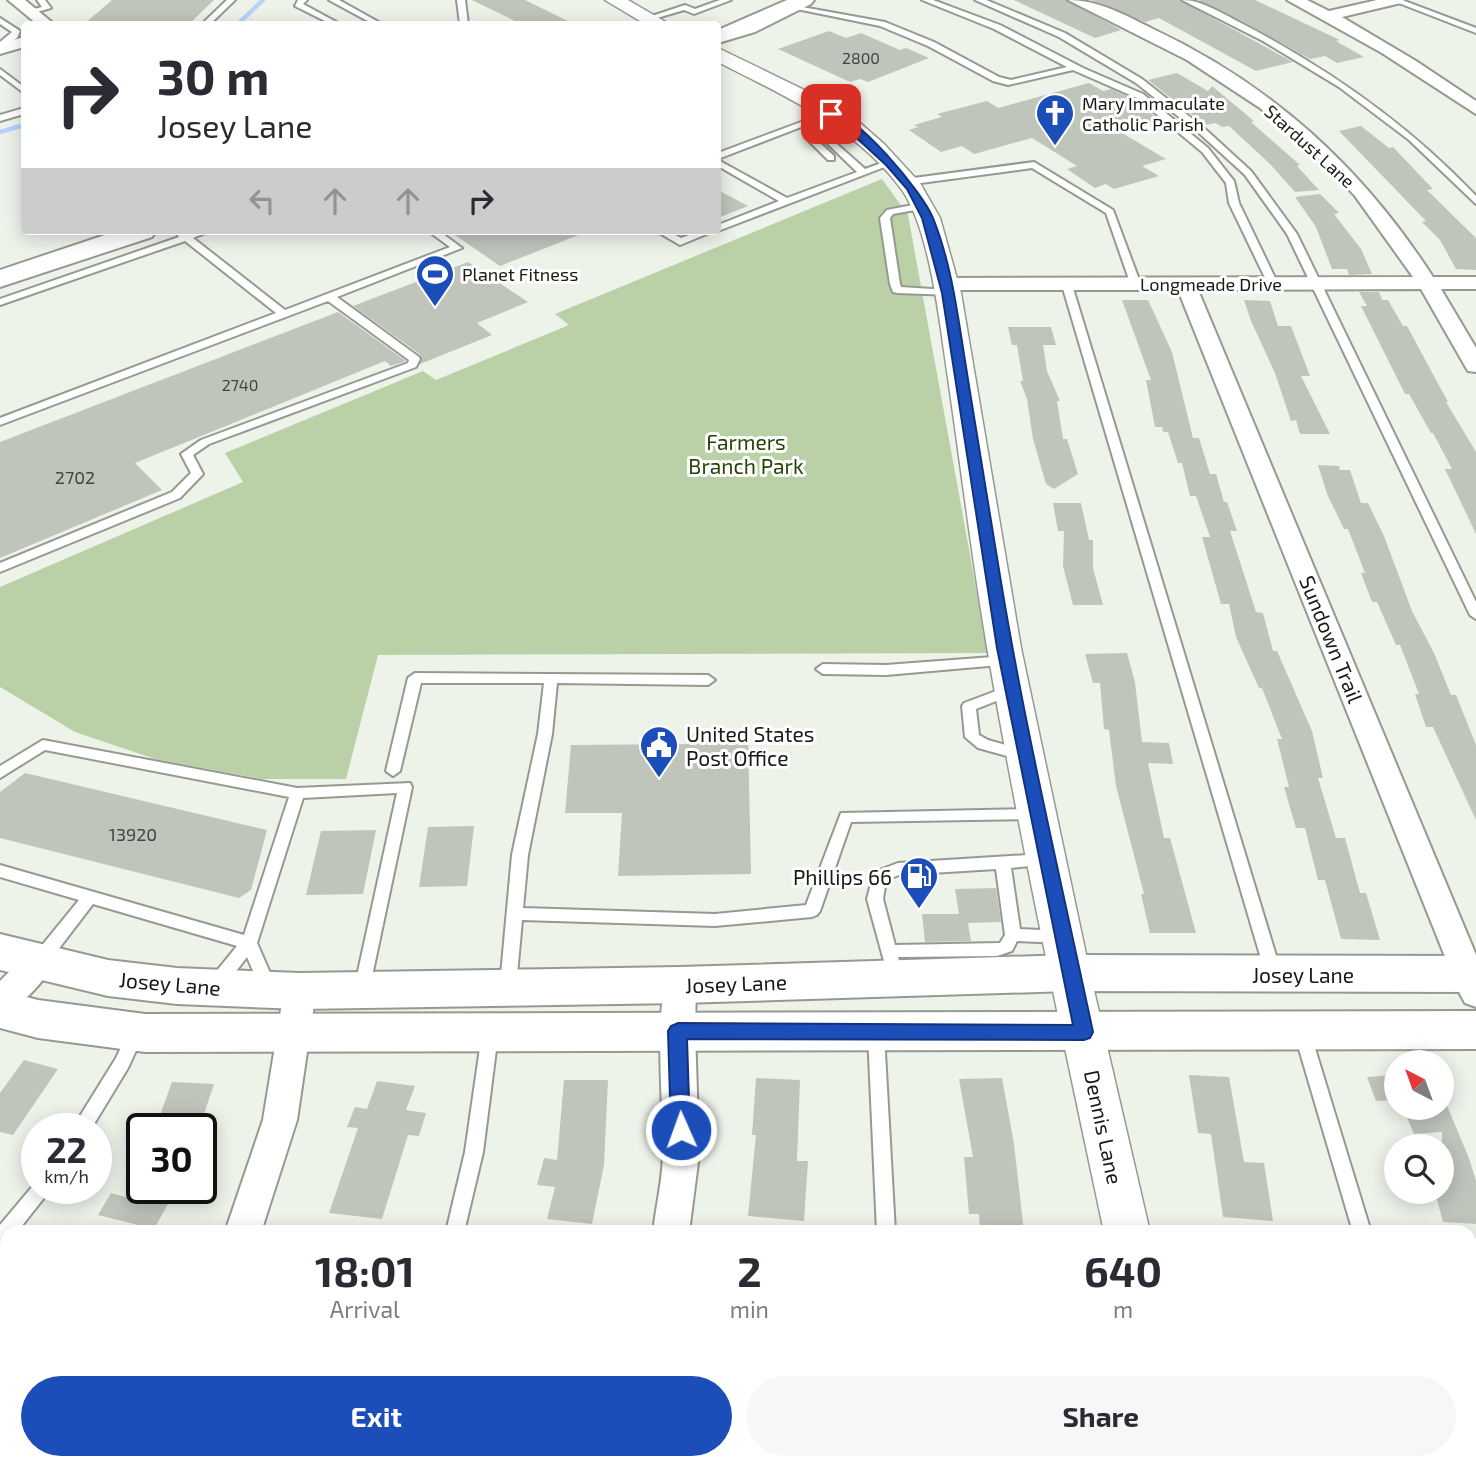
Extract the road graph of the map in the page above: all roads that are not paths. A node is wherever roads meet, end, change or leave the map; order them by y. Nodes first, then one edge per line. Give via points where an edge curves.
1 (16, 0) edge
2 (231, 0) edge
3 (303, 0) edge
4 (333, 0) edge
5 (461, 0) edge
6 (614, 0) edge
7 (670, 0) edge
8 (727, 0) edge
9 (926, 0) edge
10 (979, 0) edge
11 (1076, 0) edge
12 (1186, 0) edge
13 (1295, 0) edge
14 (1395, 0) edge
15 (789, 2) edge
16 (37, 6) edge
17 (685, 7) junction
18 (1328, 16) junction
19 (0, 20) edge
20 (209, 21) edge
21 (330, 21) edge
22 (372, 21) edge
23 (464, 21) edge
24 (651, 21) edge
25 (655, 21) edge
26 (721, 21) edge
27 (1476, 31) edge
28 (721, 36) edge
29 (21, 43) edge
30 (4, 48) edge
31 (721, 56) edge
32 (1075, 67) junction
33 (0, 71) edge
34 (21, 88) edge
35 (1476, 110) edge
36 (21, 112) edge
37 (831, 114) junction
38 (0, 118) edge
39 (721, 155) edge
40 (831, 158) dead end
41 (721, 165) edge
42 (896, 181) junction
43 (786, 201) junction
44 (1476, 201) edge
45 (721, 227) edge
46 (82, 235) edge
47 (131, 235) edge
48 (179, 235) edge
49 (183, 235) edge
50 (439, 235) edge
51 (668, 235) edge
52 (698, 235) edge
53 (0, 262) edge
54 (0, 279) edge
55 (1427, 283) junction
56 (1476, 283) edge
57 (1273, 284) junction
58 (1315, 284) junction
59 (1067, 285) junction
60 (1136, 285) junction
61 (1186, 285) junction
62 (947, 289) junction
63 (330, 297) junction
64 (0, 302) edge
65 (284, 314) junction
66 (1476, 366) edge
67 (0, 422) edge
68 (0, 568) edge
69 (1476, 615) edge
70 (823, 669) dead end
71 (1010, 675) junction
72 (551, 678) junction
73 (708, 680) dead end
74 (1027, 757) junction
75 (393, 771) dead end
76 (0, 774) edge
77 (297, 793) junction
78 (1039, 814) junction
79 (1048, 860) junction
80 (1003, 863) junction
81 (0, 871) edge
82 (90, 897) junction
83 (514, 914) junction
84 (249, 943) junction
85 (1004, 954) junction
86 (1066, 955) junction
87 (19, 958) edge
88 (892, 965) junction
89 (1273, 974) junction
90 (1474, 981) edge
91 (680, 985) junction
92 (214, 987) junction
93 (507, 988) junction
94 (362, 990) junction
95 (0, 1002) edge
96 (287, 1005) junction
97 (0, 1009) edge
98 (1476, 1030) edge
99 (678, 1031) junction
100 (1302, 1031) junction
101 (136, 1032) junction
102 (490, 1032) junction
103 (876, 1032) junction
104 (1084, 1032) junction
105 (91, 1113) edge
106 (28, 1204) edge
107 (11, 1225) edge
108 (245, 1225) edge
109 (457, 1225) edge
110 (672, 1225) edge
111 (886, 1225) edge
112 (1125, 1225) edge
113 (1360, 1225) edge

1 - 16 street
2 - 20 lane
3 - 21 lane via 298,4
4 - 22 lane
5 - 23 lane
6 - 24 street
7 - 17 lane
8 - 17 lane via 694,12
9 - 32 lane via 1020,37
10 - 58 lane via 1106,61 1201,130 1248,173 1292,234
11 - 55 street, Stardust Lane via 1190,56 1298,129 1361,192
12 - 44 lane via 1251,29 1324,72 1391,120 1445,166
13 - 18 street
14 - 18 street
14 - 27 lane
15 - 26 main road
15 - 28 main road
15 - 32 lane via 882,24 1011,83
17 - 25 lane
18 - 35 street
19 - 30 lane via 16,32 2,44
29 - 30 street
31 - 37 street
32 - 57 lane via 1140,96 1205,150 1231,183 1234,203
33 - 34 lane
36 - 38 lane
37 - 39 lane
37 - 42 street via 852,128
40 - 42 lane via 814,142 828,139
41 - 43 lane
42 - 43 lane
42 - 60 lane via 1034,165 1110,212
42 - 62 street, Dennis Lane
42 - 62 lane via 885,218 897,290
43 - 45 lane
46 - 53 main road
47 - 54 main road
48 - 64 lane
49 - 65 lane
50 - 63 lane via 457,248
51 - 52 lane via 680,242
55 - 56 street, Longmeade Drive
55 - 58 street, Longmeade Drive
55 - 66 street, Stardust Lane
57 - 58 street, Longmeade Drive
57 - 61 street, Longmeade Drive
58 - 69 lane
59 - 60 street, Longmeade Drive
59 - 62 street, Longmeade Drive
59 - 89 lane
60 - 61 street, Longmeade Drive
61 - 90 street, Sundown Trail
62 - 71 street, Dennis Lane
63 - 65 lane
63 - 68 lane via 415,359 412,365 205,442 187,454 197,474 176,495
65 - 67 lane
70 - 71 lane
71 - 74 street, Dennis Lane
71 - 74 lane via 969,706 972,737
72 - 73 lane
72 - 75 lane via 415,678
72 - 83 lane
74 - 78 street, Dennis Lane
76 - 77 lane via 43,745
77 - 84 lane
77 - 94 lane via 405,787
78 - 79 street, Dennis Lane
78 - 83 lane via 846,817 812,912 715,920
79 - 80 lane
79 - 86 street, Dennis Lane
80 - 85 lane
80 - 88 lane via 898,869 878,876 875,899
81 - 82 lane
82 - 84 lane
82 - 87 lane
83 - 93 lane
84 - 92 lane
84 - 96 lane
85 - 86 main road, Josey Lane
85 - 88 main road, Josey Lane
86 - 89 main road, Josey Lane
86 - 104 street, Dennis Lane
87 - 92 main road, Josey Lane via 108,978
87 - 95 street
88 - 91 main road, Josey Lane
89 - 90 main road, Josey Lane
91 - 93 main road, Josey Lane
91 - 99 street
92 - 96 main road, Josey Lane
93 - 94 main road, Josey Lane
94 - 96 main road, Josey Lane
96 - 101 main road, Josey Lane
96 - 102 main road, Josey Lane
96 - 108 street via 280,1120
97 - 101 main road, Josey Lane via 38,1019
98 - 100 main road, Josey Lane
99 - 102 main road, Josey Lane
99 - 103 main road, Josey Lane
99 - 110 street via 681,1155
100 - 104 main road, Josey Lane
100 - 113 lane
101 - 105 lane
102 - 109 lane via 474,1152
103 - 104 main road, Josey Lane
103 - 111 lane
104 - 112 street, Dennis Lane
106 - 107 lane

